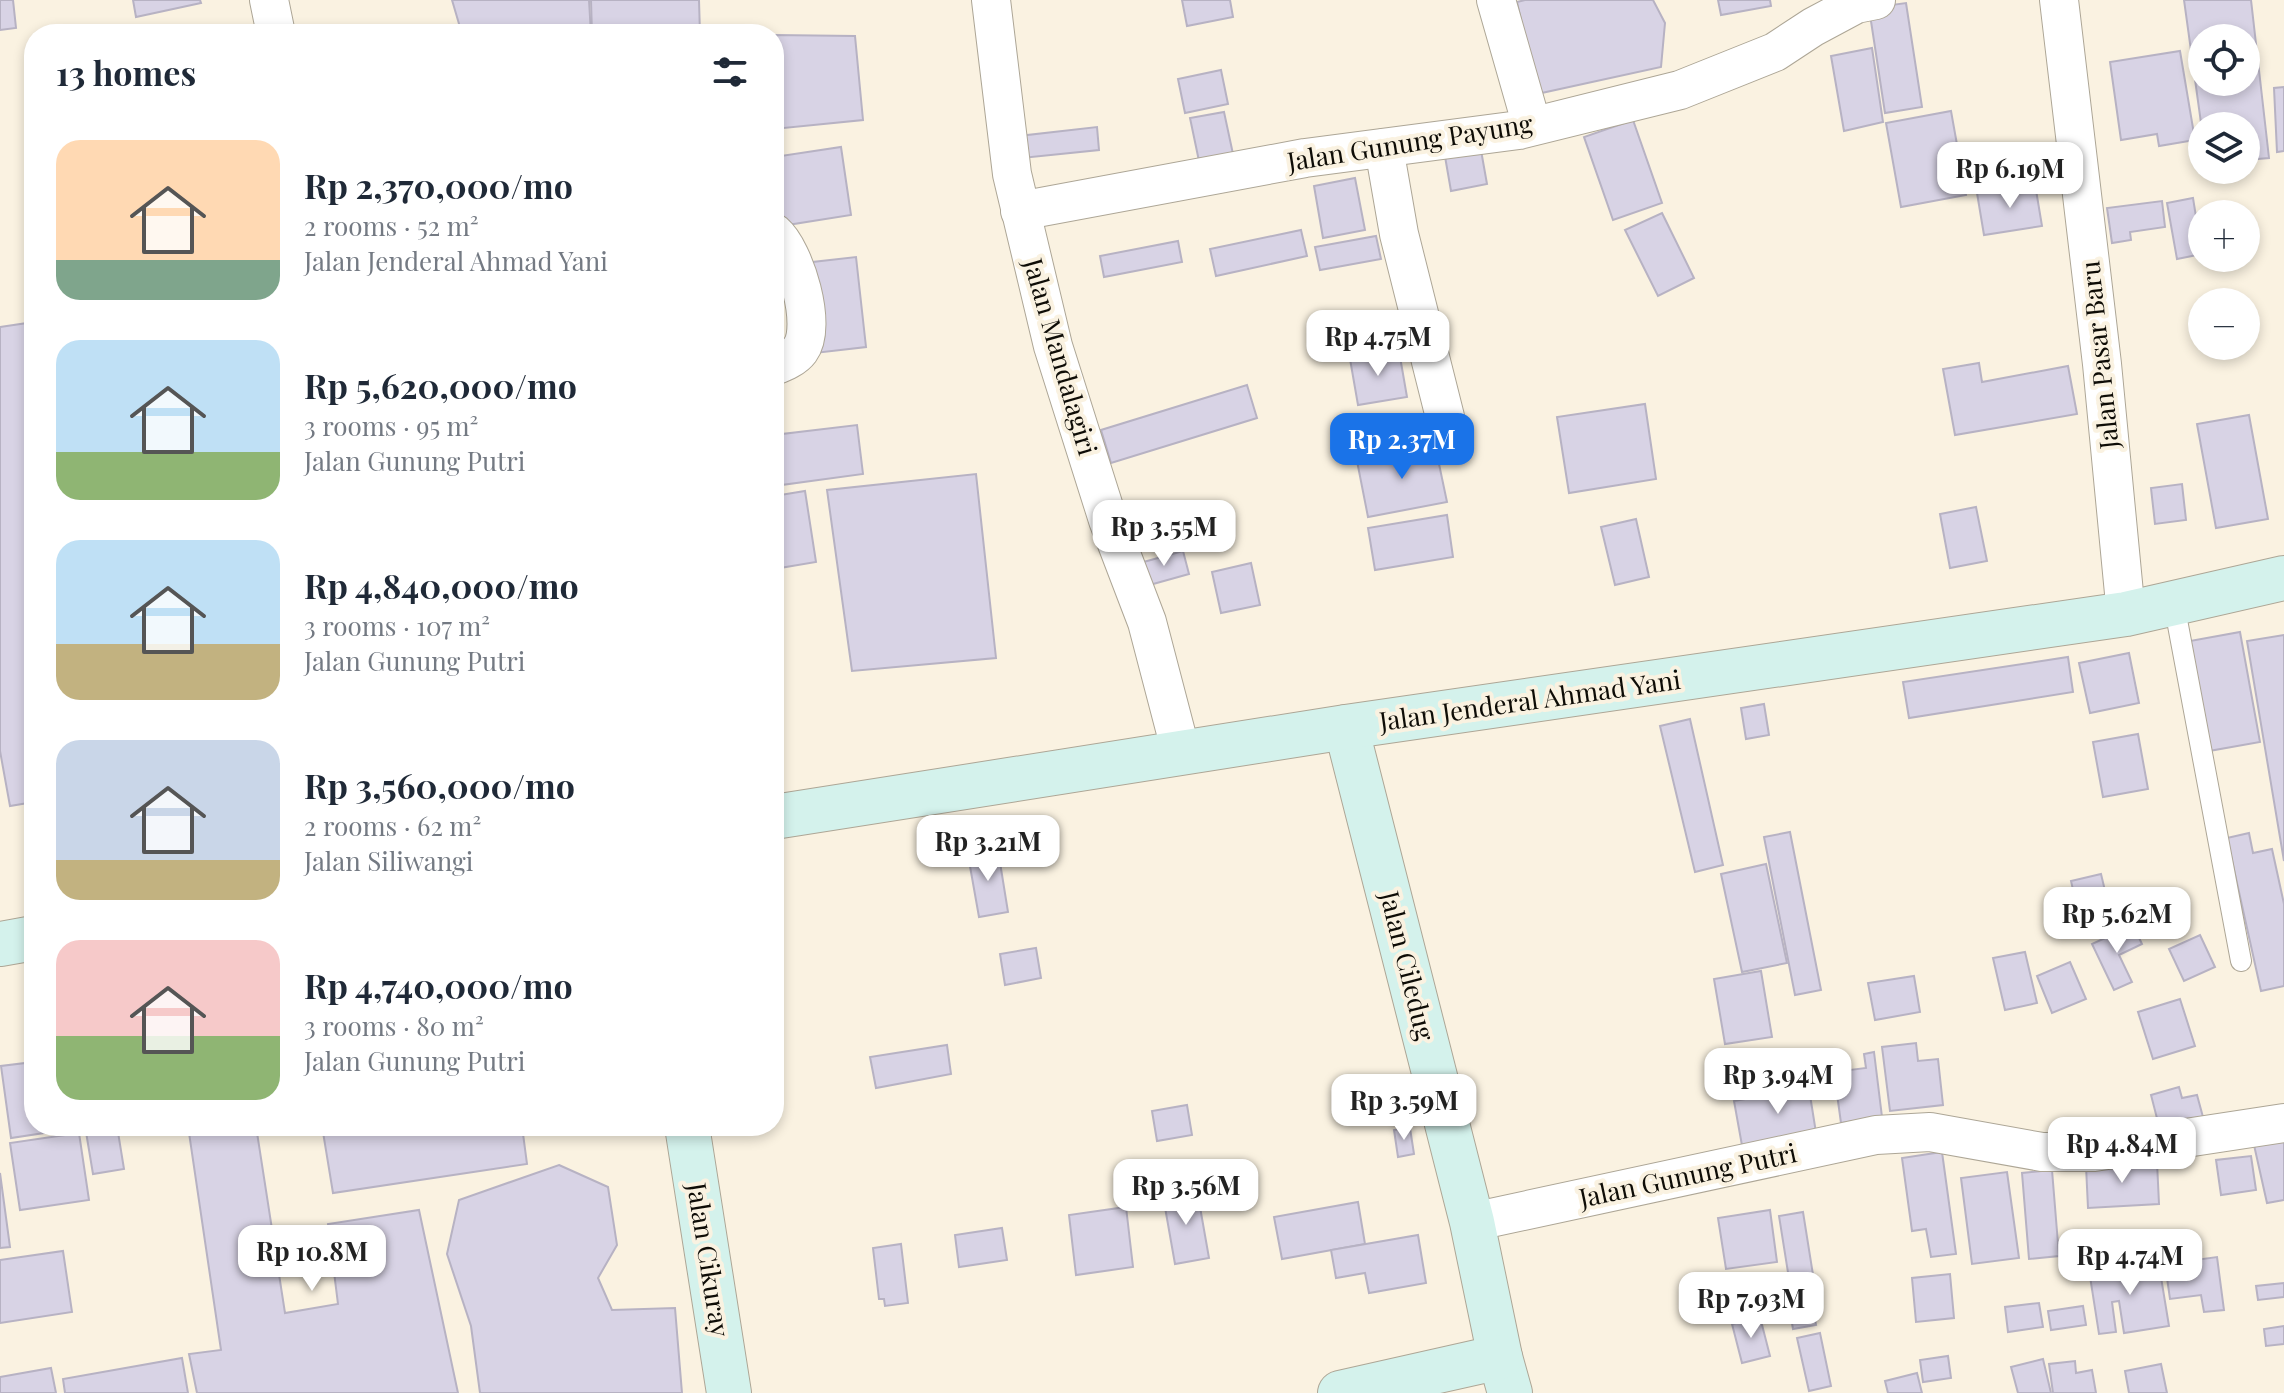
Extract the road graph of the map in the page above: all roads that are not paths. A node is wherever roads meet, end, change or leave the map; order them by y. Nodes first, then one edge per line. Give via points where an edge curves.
1 (269, 0) edge
2 (991, 0) edge
3 (1496, 0) edge
4 (1876, 0) edge
5 (2059, 0) edge
6 (274, 24) edge
7 (1532, 126) junction
8 (1384, 148) junction
9 (1020, 211) junction
10 (784, 246) edge
11 (784, 362) edge
12 (1445, 417) dead end
13 (2284, 578) edge
14 (2174, 604) junction
15 (2126, 614) junction
16 (1346, 727) junction
17 (1181, 752) junction
18 (784, 815) edge
19 (24, 940) edge
20 (0, 944) edge
21 (2241, 961) dead end
22 (2284, 1123) edge
23 (689, 1136) edge
24 (1472, 1222) junction
25 (1505, 1375) edge
26 (729, 1393) edge
27 (1340, 1393) edge

1 - 6 street
2 - 9 street, Jalan Mandalagiri
3 - 7 street
4 - 7 street, Jalan Gunung Payung via 1856,4 1775,52 1680,90
5 - 15 street, Jalan Pasar Baru
7 - 8 street, Jalan Gunung Payung
8 - 9 street, Jalan Gunung Payung
8 - 12 street via 1399,234
9 - 17 street, Jalan Mandalagiri via 1053,346 1108,520 1147,622
10 - 11 street via 792,256 805,304 805,339
13 - 14 main road, Jalan Jenderal Ahmad Yani
14 - 15 main road, Jalan Jenderal Ahmad Yani
14 - 21 lane
15 - 16 main road, Jalan Jenderal Ahmad Yani
16 - 17 main road, Jalan Jenderal Ahmad Yani
16 - 24 main road, Jalan Ciledug
17 - 18 main road, Jalan Jenderal Ahmad Yani
19 - 20 main road
22 - 24 street, Jalan Gunung Putri via 2094,1152 2042,1152 1930,1132 1876,1135
23 - 26 main road, Jalan Cikuray
24 - 25 main road, Jalan Ciledug
25 - 27 main road

